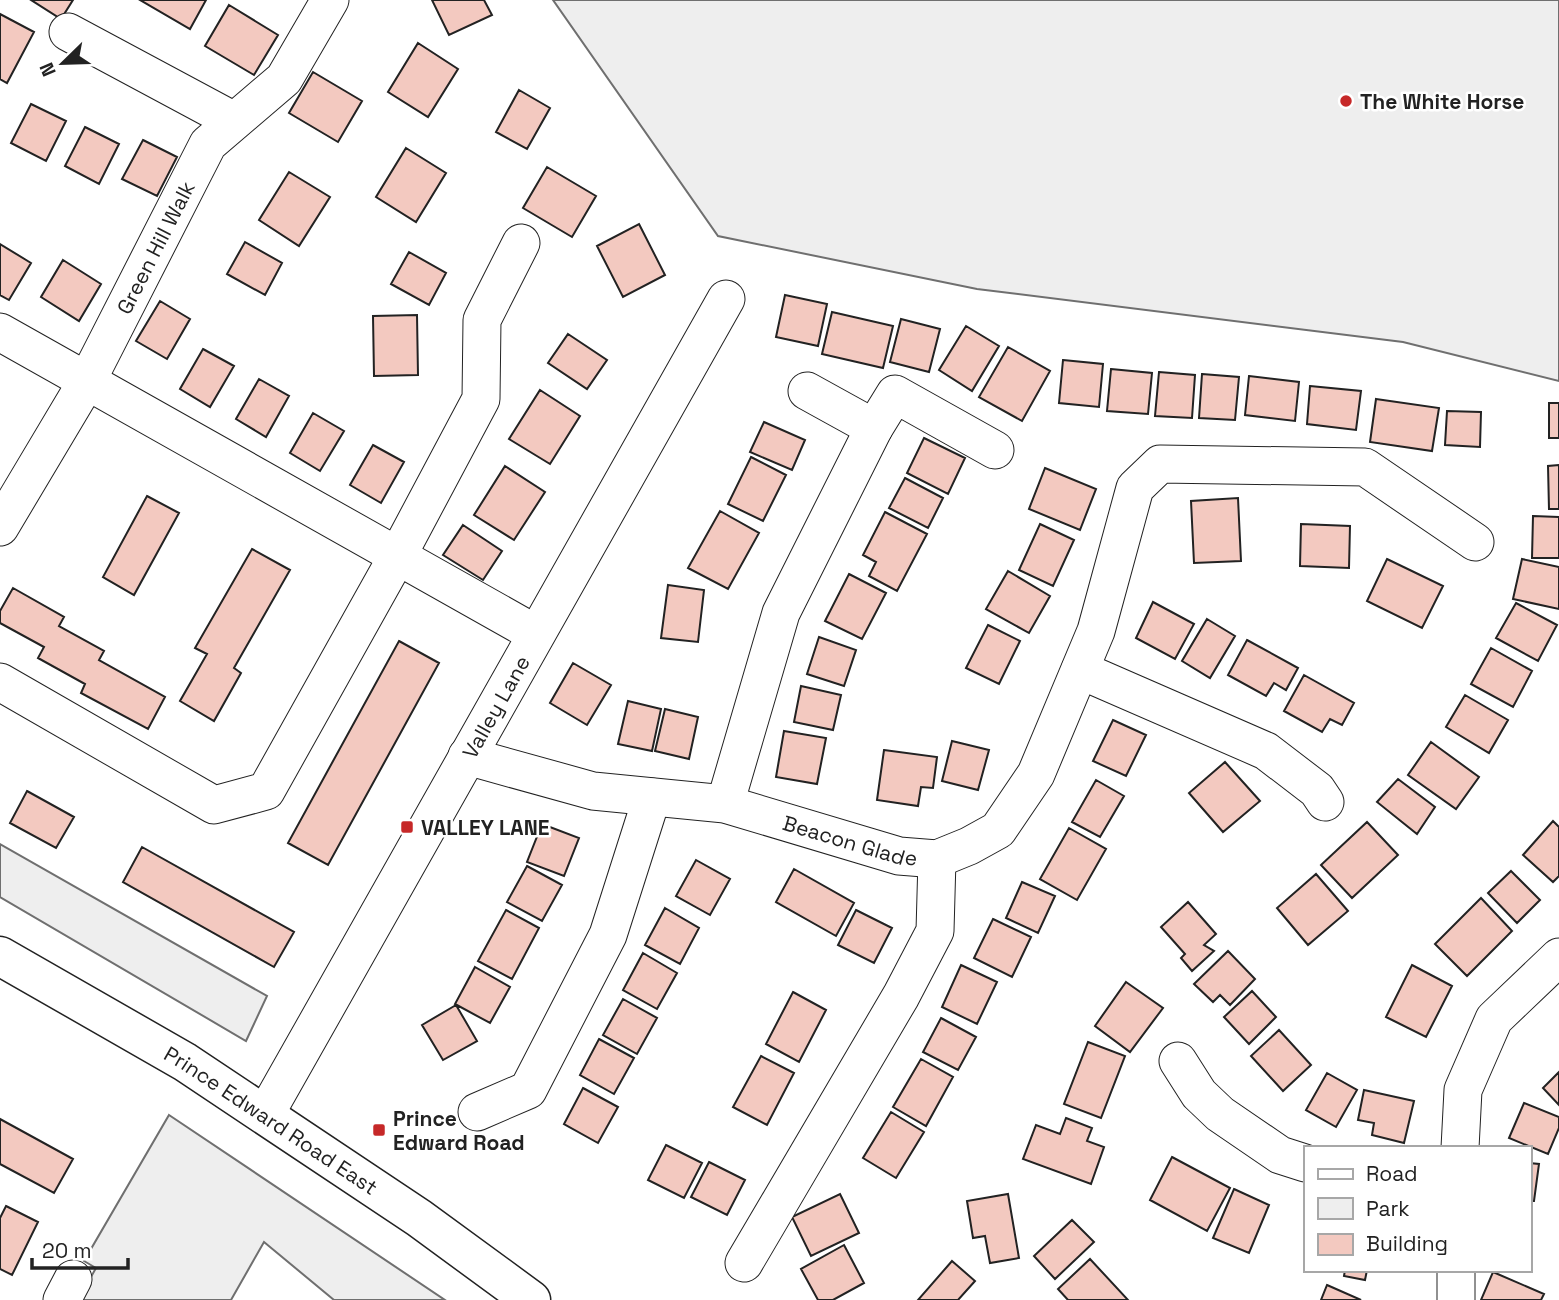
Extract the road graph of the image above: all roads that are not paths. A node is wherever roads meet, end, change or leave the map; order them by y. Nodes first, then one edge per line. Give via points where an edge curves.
1 (330, 0) edge
2 (68, 32) dead end
3 (234, 121) junction
4 (521, 243) dead end
5 (726, 299) dead end
6 (0, 332) edge
7 (87, 381) junction
8 (807, 391) dead end
9 (874, 428) junction
10 (995, 450) dead end
11 (0, 527) edge
12 (1475, 542) dead end
13 (398, 555) junction
14 (536, 634) junction
15 (1080, 670) junction
16 (0, 682) edge
17 (467, 756) junction
18 (652, 797) junction
19 (1325, 802) dead end
20 (725, 804) junction
21 (937, 859) junction
22 (0, 956) edge
23 (1555, 970) edge
24 (1178, 1061) dead end
25 (477, 1112) dead end
26 (265, 1115) junction
27 (1460, 1146) edge
28 (1304, 1163) edge
29 (744, 1262) dead end
30 (1456, 1272) edge
31 (531, 1300) edge
32 (1456, 1300) edge

1 - 3 street, Green Hill Walk via 284,79
2 - 3 street
3 - 7 street, Green Hill Walk via 208,144
4 - 13 street via 482,320 481,399
5 - 14 street, Valley Lane
6 - 7 street
7 - 11 street, Green Hill Walk
7 - 13 street
8 - 9 street
9 - 10 street via 895,394
9 - 20 street via 781,613
12 - 15 street, Beacon Glade via 1364,467 1160,464 1135,488 1096,631
13 - 14 street
13 - 16 street via 266,791 214,805
14 - 17 street, Valley Lane
15 - 19 street via 1266,751 1317,790
15 - 21 street, Beacon Glade via 1035,774 998,830
17 - 18 street, Beacon Glade via 593,791
17 - 26 street, Valley Lane
18 - 20 street, Beacon Glade
18 - 25 street via 608,934 528,1090
20 - 21 street, Beacon Glade via 899,856
21 - 29 street via 935,931
22 - 26 main road, Prince Edward Road East via 184,1062
23 - 27 street via 1494,1019 1463,1090
24 - 28 street via 1199,1094 1220,1114 1280,1155
26 - 31 main road, Prince Edward Road East via 419,1217
30 - 32 street

